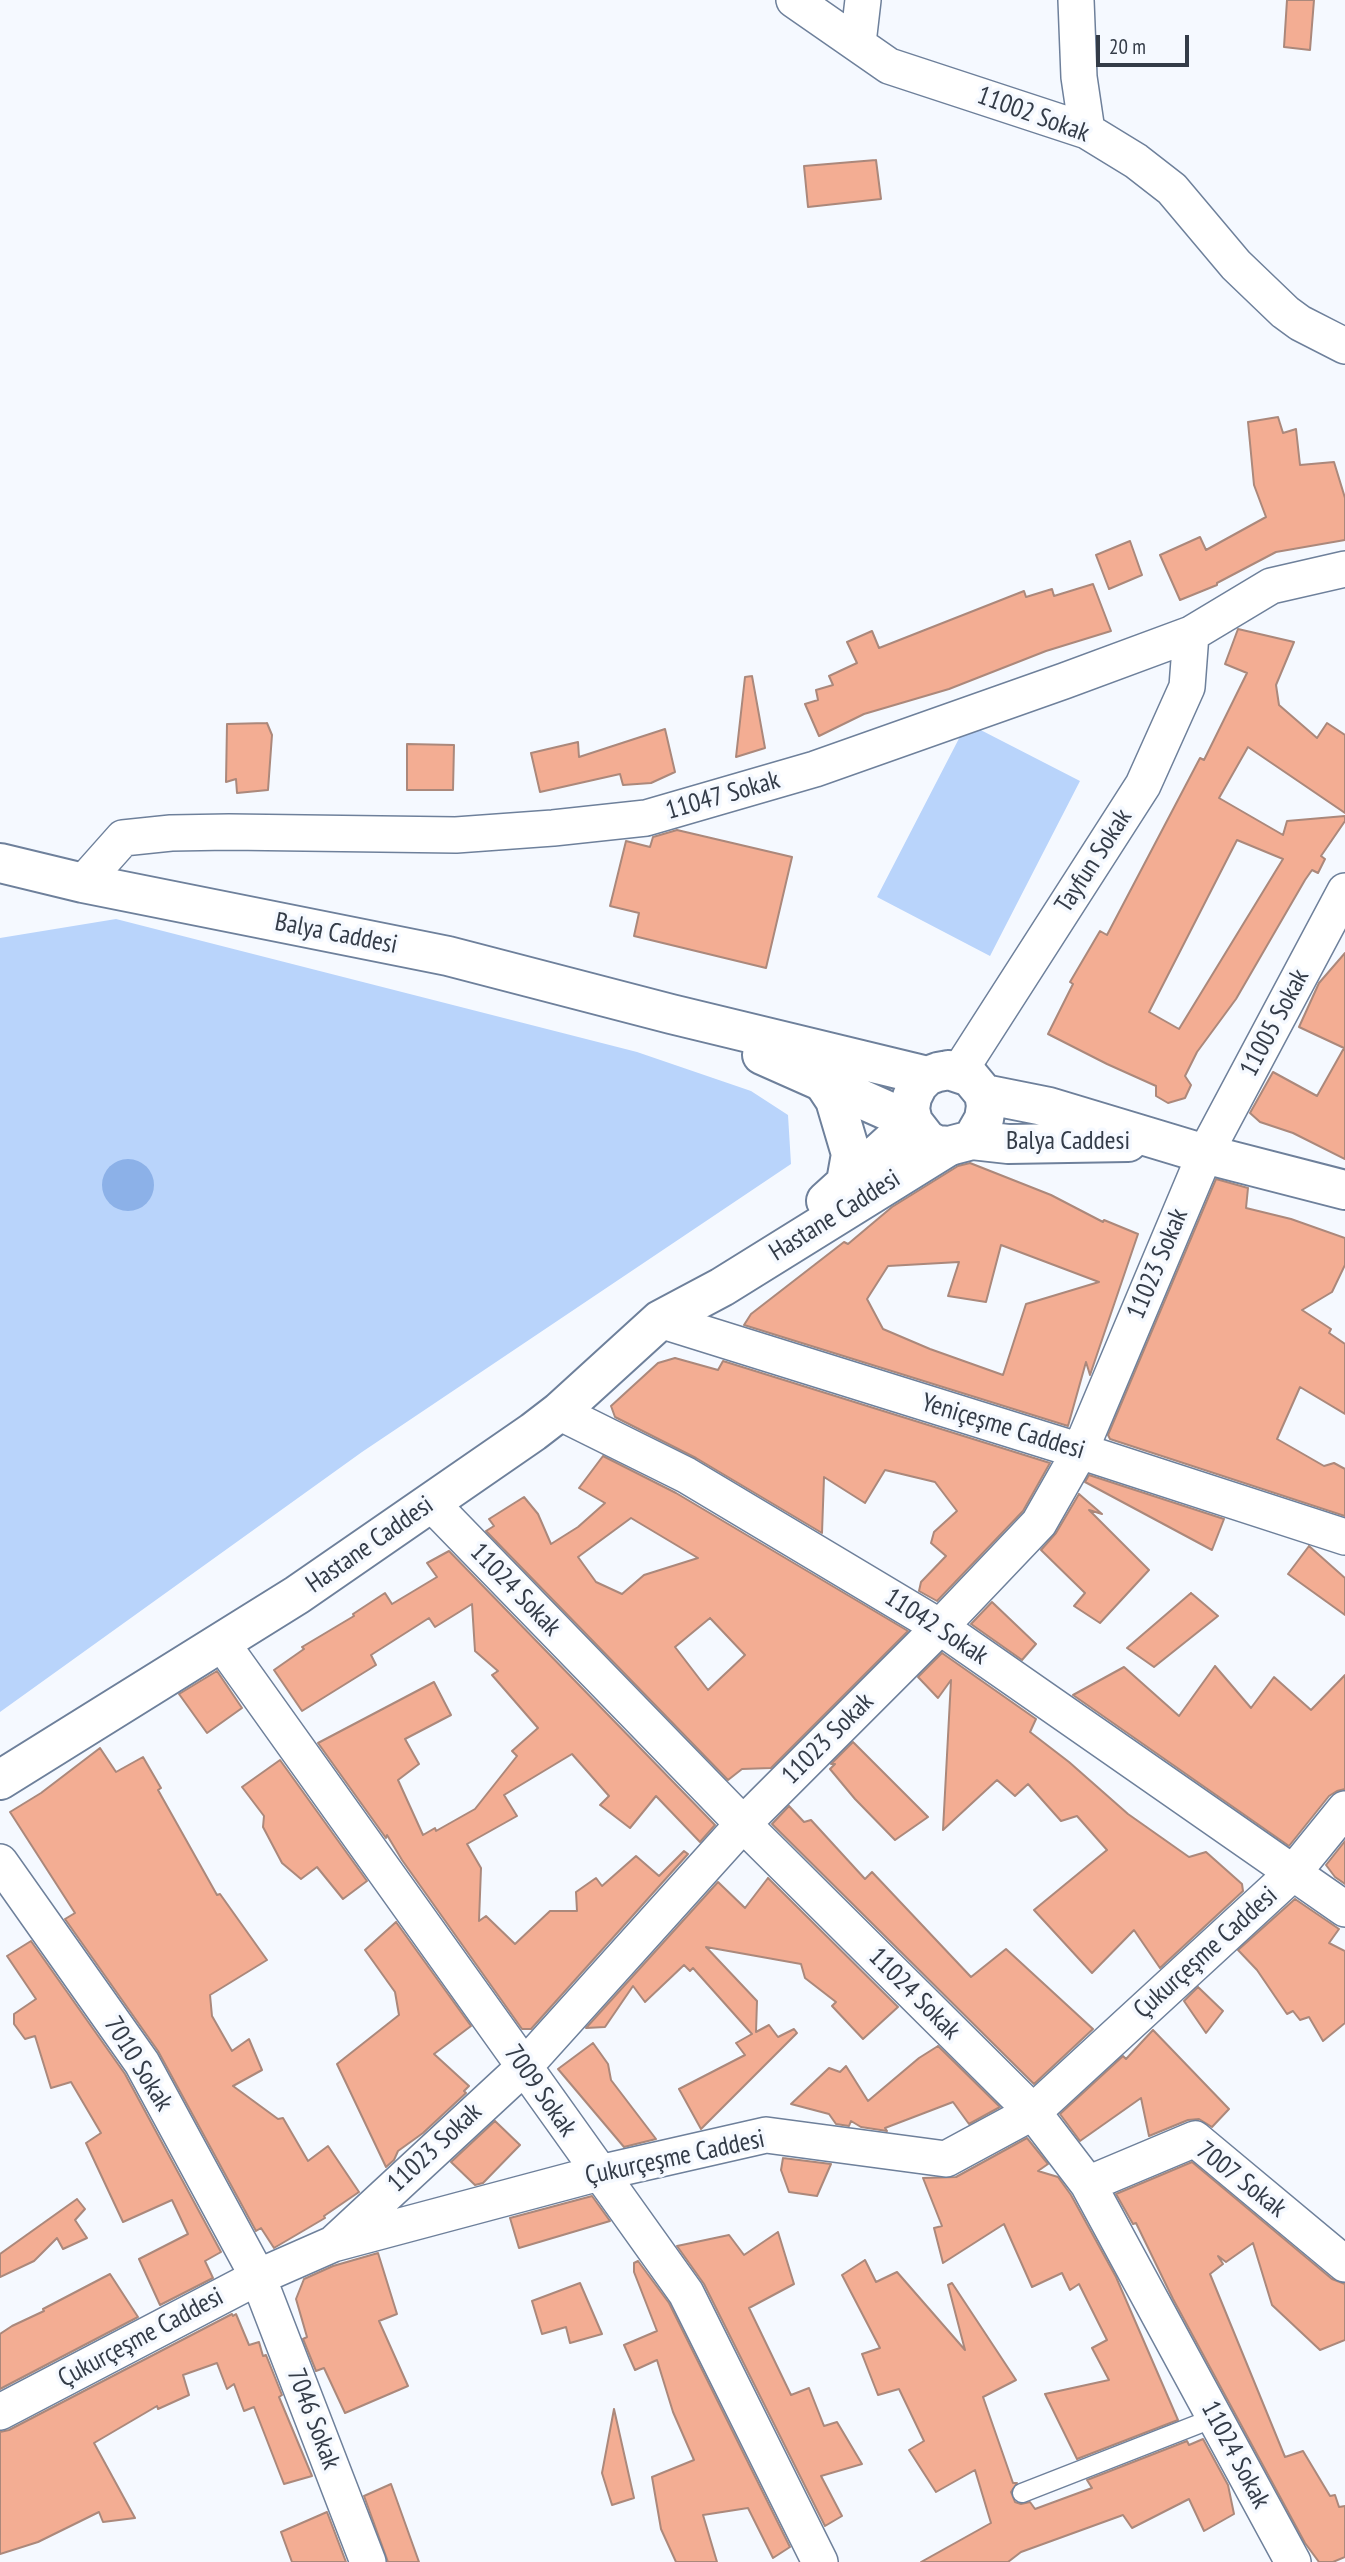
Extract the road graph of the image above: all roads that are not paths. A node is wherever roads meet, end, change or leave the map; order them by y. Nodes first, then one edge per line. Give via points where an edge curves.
1 (794, 0) edge
2 (863, 0) edge
3 (1076, 0) edge
4 (858, 43) junction
5 (1087, 131) junction
6 (1345, 346) edge
7 (1345, 569) edge
8 (1191, 634) junction
9 (0, 863) edge
10 (83, 883) junction
11 (1345, 891) edge
12 (671, 1014) junction
13 (957, 1081) junction
14 (823, 1082) junction
15 (913, 1122) junction
16 (1165, 1142) junction
17 (960, 1143) junction
18 (1205, 1154) junction
19 (846, 1182) junction
20 (1345, 1190) edge
21 (722, 1287) junction
22 (660, 1320) junction
23 (559, 1412) junction
24 (1080, 1451) junction
25 (430, 1503) junction
26 (1345, 1537) edge
27 (940, 1627) junction
28 (221, 1642) junction
29 (0, 1780) edge
30 (1345, 1808) edge
31 (743, 1824) junction
32 (0, 1862) edge
33 (1293, 1873) junction
34 (1345, 1909) edge
35 (523, 2068) junction
36 (1033, 2112) junction
37 (598, 2173) junction
38 (1088, 2184) junction
39 (333, 2244) junction
40 (1345, 2264) edge
41 (258, 2277) junction
42 (0, 2412) edge
43 (1214, 2418) junction
44 (1022, 2493) dead end
45 (368, 2562) edge
46 (820, 2562) edge
47 (1293, 2562) edge

1 - 4 street, 11002 Sokak
2 - 4 street
3 - 5 street
4 - 5 street, 11002 Sokak via 889,66
5 - 6 street, 11002 Sokak via 1172,189 1236,265 1285,312
7 - 8 street, 11047 Sokak via 1272,586
8 - 10 street, 11047 Sokak via 814,769 646,818 456,835 229,832 123,838
8 - 13 street, Tayfun Sokak via 1187,687 1143,785
9 - 10 main road, Balya Caddesi
10 - 12 main road, Balya Caddesi via 448,956
11 - 18 street, 11005 Sokak
12 - 13 main road, Balya Caddesi
12 - 14 main road, Balya Caddesi
13 - 15 main road via 918,1085 910,1109
13 - 16 main road, Balya Caddesi
13 - 17 main road, Balya Caddesi via 986,1106 985,1119
14 - 15 main road, Balya Caddesi
14 - 19 main road via 835,1100 851,1154
15 - 17 main road, Balya Caddesi via 937,1145
15 - 19 main road, Hastane Caddesi
16 - 17 main road, Balya Caddesi
16 - 18 main road, Balya Caddesi
17 - 21 main road, Hastane Caddesi
18 - 20 main road, Balya Caddesi
18 - 24 street, 11023 Sokak
19 - 21 main road, Hastane Caddesi via 802,1224
21 - 22 main road, Hastane Caddesi
22 - 23 main road, Hastane Caddesi
22 - 24 street, Yeniçeşme Caddesi
23 - 25 main road, Hastane Caddesi
23 - 27 street, 11042 Sokak via 686,1475
24 - 26 street, Yeniçeşme Caddesi
24 - 27 street, 11023 Sokak via 1039,1523
25 - 28 main road, Hastane Caddesi
25 - 31 street, 11024 Sokak
27 - 31 street, 11023 Sokak
27 - 33 street, 11042 Sokak
28 - 29 main road, Hastane Caddesi
28 - 35 street, 7009 Sokak
30 - 33 street, Çukurçeşme Caddesi
31 - 35 street, 11023 Sokak
31 - 36 street, 11024 Sokak
32 - 41 street, 7010 Sokak via 142,2063
33 - 34 street, 11042 Sokak
33 - 36 street, Çukurçeşme Caddesi
35 - 37 street, 7009 Sokak
35 - 39 street, 11023 Sokak
36 - 37 street, Çukurçeşme Caddesi via 946,2159 766,2135
36 - 38 street, 11024 Sokak
37 - 39 street, Çukurçeşme Caddesi
37 - 46 street, 7009 Sokak via 686,2293
38 - 40 street, 7007 Sokak via 1195,2138
38 - 43 street, 11024 Sokak
39 - 41 street, Çukurçeşme Caddesi
41 - 42 street, Çukurçeşme Caddesi
41 - 45 street, 7046 Sokak
43 - 44 lane
43 - 47 street, 11024 Sokak

